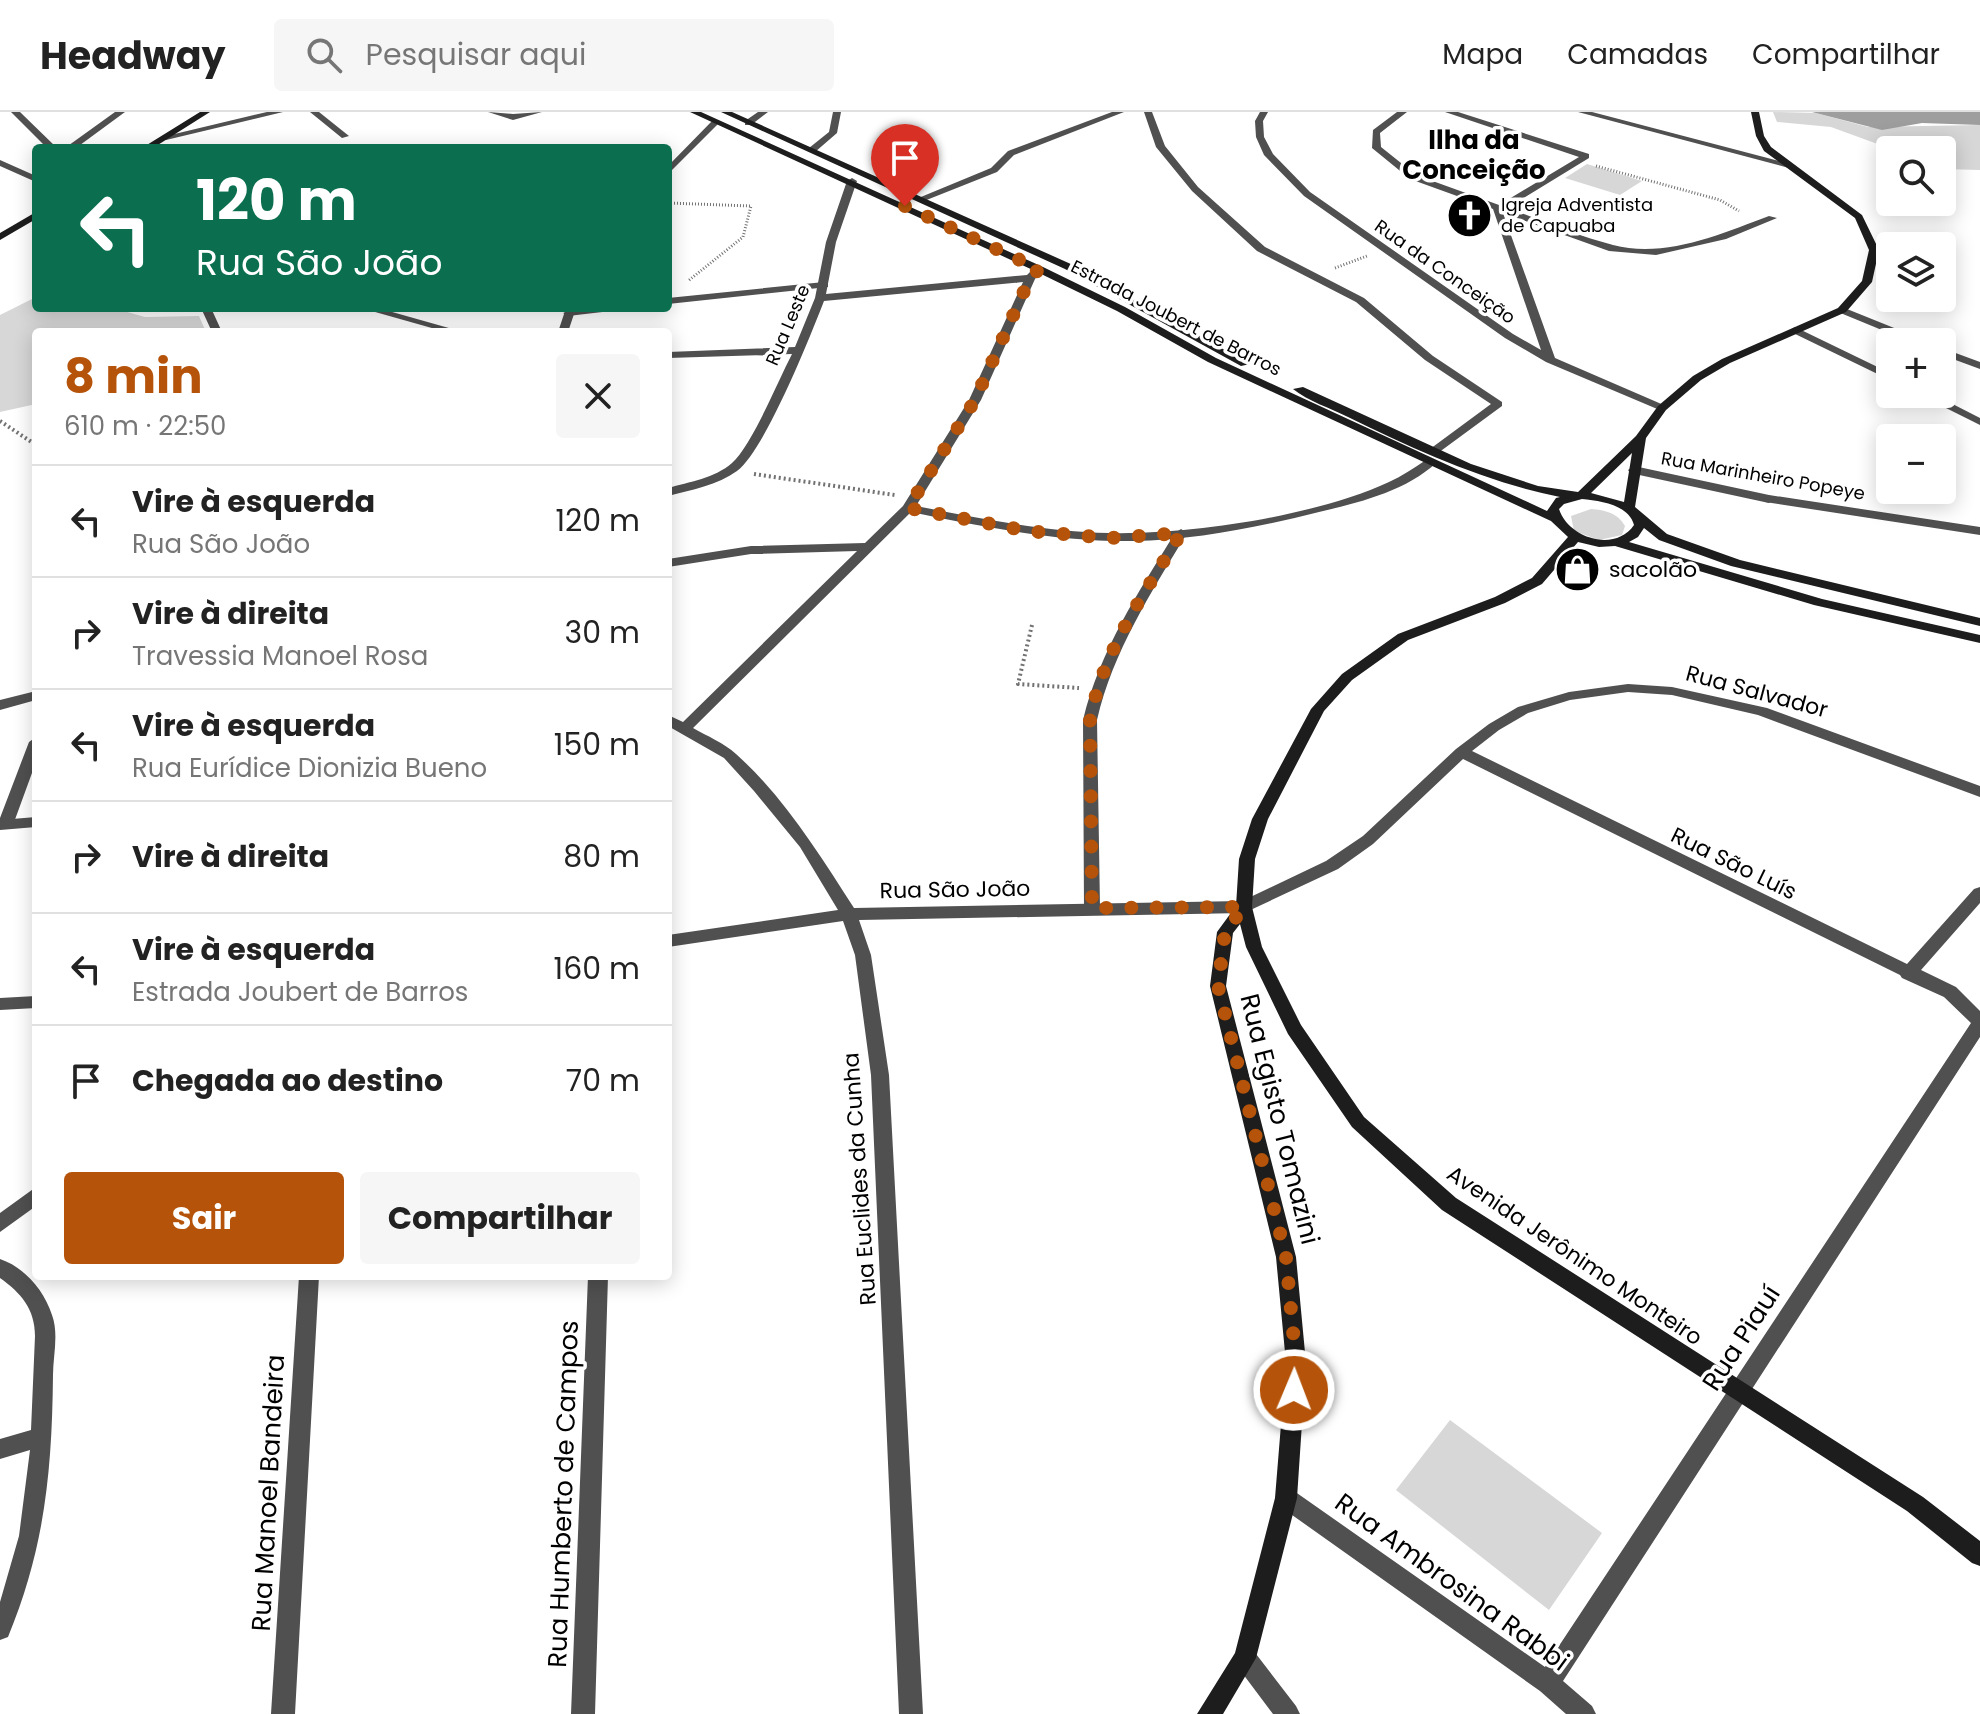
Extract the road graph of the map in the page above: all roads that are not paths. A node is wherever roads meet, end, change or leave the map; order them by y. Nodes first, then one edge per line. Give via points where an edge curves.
1 (15, 112) edge
2 (121, 112) edge
3 (206, 112) edge
4 (279, 112) edge
5 (314, 112) edge
6 (492, 112) edge
7 (538, 112) edge
8 (694, 112) edge
9 (725, 112) edge
10 (764, 112) edge
11 (837, 112) edge
12 (1120, 112) edge
13 (1148, 112) edge
14 (1264, 112) edge
15 (1403, 112) edge
16 (1449, 112) edge
17 (1582, 112) edge
18 (1755, 112) edge
19 (716, 122) junction
20 (748, 123) junction
21 (345, 136) dead end
22 (166, 137) junction
23 (48, 144) edge
24 (76, 144) edge
25 (154, 144) edge
26 (812, 150) junction
27 (0, 163) edge
28 (1789, 165) junction
29 (672, 167) edge
30 (32, 177) edge
31 (852, 181) junction
32 (921, 199) junction
33 (1497, 210) junction
34 (1772, 218) dead end
35 (31, 222) edge
36 (0, 237) edge
37 (1034, 273) junction
38 (824, 285) junction
39 (820, 298) junction
40 (672, 301) edge
41 (1842, 310) junction
42 (381, 312) edge
43 (443, 328) edge
44 (1886, 328) edge
45 (1795, 330) junction
46 (799, 350) junction
47 (672, 355) edge
48 (1956, 357) edge
49 (1550, 360) junction
50 (1980, 366) edge
51 (1876, 370) edge
52 (1662, 408) junction
53 (1952, 408) edge
54 (1980, 422) edge
55 (1640, 438) junction
56 (1432, 457) junction
57 (1634, 470) junction
58 (672, 491) edge
59 (1577, 495) junction
60 (912, 503) junction
61 (1633, 512) junction
62 (1553, 518) junction
63 (1980, 531) edge
64 (1181, 533) junction
65 (1576, 536) junction
66 (1614, 542) junction
67 (871, 547) junction
68 (672, 562) edge
69 (1980, 622) edge
70 (1980, 639) edge
71 (32, 696) edge
72 (0, 705) edge
73 (672, 722) edge
74 (686, 727) junction
75 (32, 752) edge
76 (1461, 752) junction
77 (1980, 792) edge
78 (32, 822) edge
79 (2, 825) edge
80 (1980, 893) edge
81 (1244, 907) junction
82 (1092, 908) junction
83 (849, 914) junction
84 (672, 940) edge
85 (1908, 974) junction
86 (32, 1002) edge
87 (0, 1004) edge
88 (1980, 1023) edge
89 (32, 1198) edge
90 (0, 1224) edge
91 (0, 1267) edge
92 (309, 1280) edge
93 (598, 1280) edge
94 (1736, 1392) junction
95 (42, 1437) junction
96 (0, 1449) edge
97 (1286, 1498) junction
98 (1980, 1555) edge
99 (0, 1629) edge
100 (1245, 1658) junction
101 (1548, 1683) junction
102 (283, 1714) edge
103 (583, 1714) edge
104 (911, 1714) edge
105 (1209, 1714) edge
106 (1288, 1714) edge
107 (1584, 1714) edge

1 - 23 street
2 - 24 street
3 - 22 main road
4 - 22 street
5 - 21 street
6 - 7 street via 513,117
8 - 19 main road, Estrada Joubert de Barros
9 - 20 main road, Estrada Joubert de Barros
10 - 20 street
11 - 26 street via 833,133
12 - 32 street via 1011,153 994,170
13 - 56 street via 1161,147 1213,207 1269,254 1360,300 1429,358 1498,404
14 - 49 street, Rua da Conceição via 1260,137 1269,155 1307,194
15 - 33 street via 1376,132 1377,148 1413,177
16 - 33 street via 1582,158
17 - 28 street
18 - 28 main road via 1767,149
19 - 29 street
19 - 31 main road, Estrada Joubert de Barros
20 - 26 main road, Estrada Joubert de Barros
22 - 25 main road
26 - 32 main road, Estrada Joubert de Barros
27 - 30 street
28 - 41 main road via 1859,217 1869,234 1874,263 1867,282
31 - 37 main road, Estrada Joubert de Barros
31 - 38 street, Rua Leste via 831,242
32 - 56 main road, Estrada Joubert de Barros via 1069,267 1249,366
33 - 34 street via 1634,252 1656,252
33 - 49 street
35 - 36 main road
37 - 39 street
37 - 56 main road, Estrada Joubert de Barros via 1121,309 1212,360
37 - 60 street via 989,373
38 - 39 street, Rua Leste
38 - 40 street
39 - 46 street, Rua Leste
41 - 44 street
41 - 45 main road
42 - 43 street
45 - 51 street
45 - 52 main road via 1697,378
46 - 47 street
46 - 58 street, Rua Leste via 749,451 714,479
48 - 50 street
49 - 52 street, Rua da Conceição
52 - 55 main road
53 - 54 street
55 - 57 main road
55 - 59 main road
56 - 59 main road, Estrada Joubert de Barros via 1524,486
56 - 62 main road, Estrada Joubert de Barros
56 - 64 street via 1388,487 1323,507
57 - 61 main road
57 - 63 street, Rua Marinheiro Popeye via 1769,499
59 - 61 main road, Estrada Joubert de Barros via 1616,500
59 - 62 main road via 1553,509
60 - 64 street via 1028,531 1110,538
60 - 67 street
61 - 66 main road via 1639,526 1635,534
61 - 69 main road via 1663,537 1736,563
62 - 65 main road, Estrada Joubert de Barros
64 - 82 street via 1114,644 1096,690 1090,720
65 - 66 main road
65 - 81 main road, Avenida Jerônimo Monteiro via 1537,581 1403,637 1347,677 1318,709 1260,819 1247,859
66 - 70 main road via 1819,602
67 - 68 street via 751,550
67 - 74 street
71 - 72 street
73 - 74 street, Rua Euclides da Cunha
74 - 83 street, Rua Euclides da Cunha via 729,755 759,787 805,843
75 - 79 street
76 - 77 street, Rua Salvador via 1523,710 1569,696 1628,688 1672,691 1762,711
76 - 81 street, Rua Salvador via 1368,840 1319,872
76 - 85 street, Rua São Luís
78 - 79 street
80 - 85 street
81 - 82 street, Rua São João
81 - 94 main road, Avenida Jerônimo Monteiro via 1254,947 1282,1006 1358,1122 1449,1204
81 - 97 main road, Rua Egisto Tomazini via 1225,932 1218,986 1286,1257 1296,1363
82 - 83 street, Rua São João
83 - 84 street, Rua São João
83 - 104 street, Rua Euclides da Cunha via 863,955 880,1075
85 - 88 street, Rua São Luís via 1950,992
86 - 87 street
88 - 94 street, Rua Piauí
89 - 90 street
91 - 95 street via 24,1282 44,1318
92 - 102 street, Rua Manoel Bandeira
93 - 103 street, Rua Humberto de Campos
94 - 98 main road, Avenida Jerônimo Monteiro via 1915,1504
94 - 101 street, Rua Piauí
95 - 96 street
95 - 99 street via 35,1509 16,1597
97 - 100 main road, Rua Egisto Tomazini
97 - 101 street, Rua Ambrosina Rabbi
100 - 105 main road, Rua Egisto Tomazini
100 - 106 street
101 - 107 street, Rua Ambrosina Rabbi

